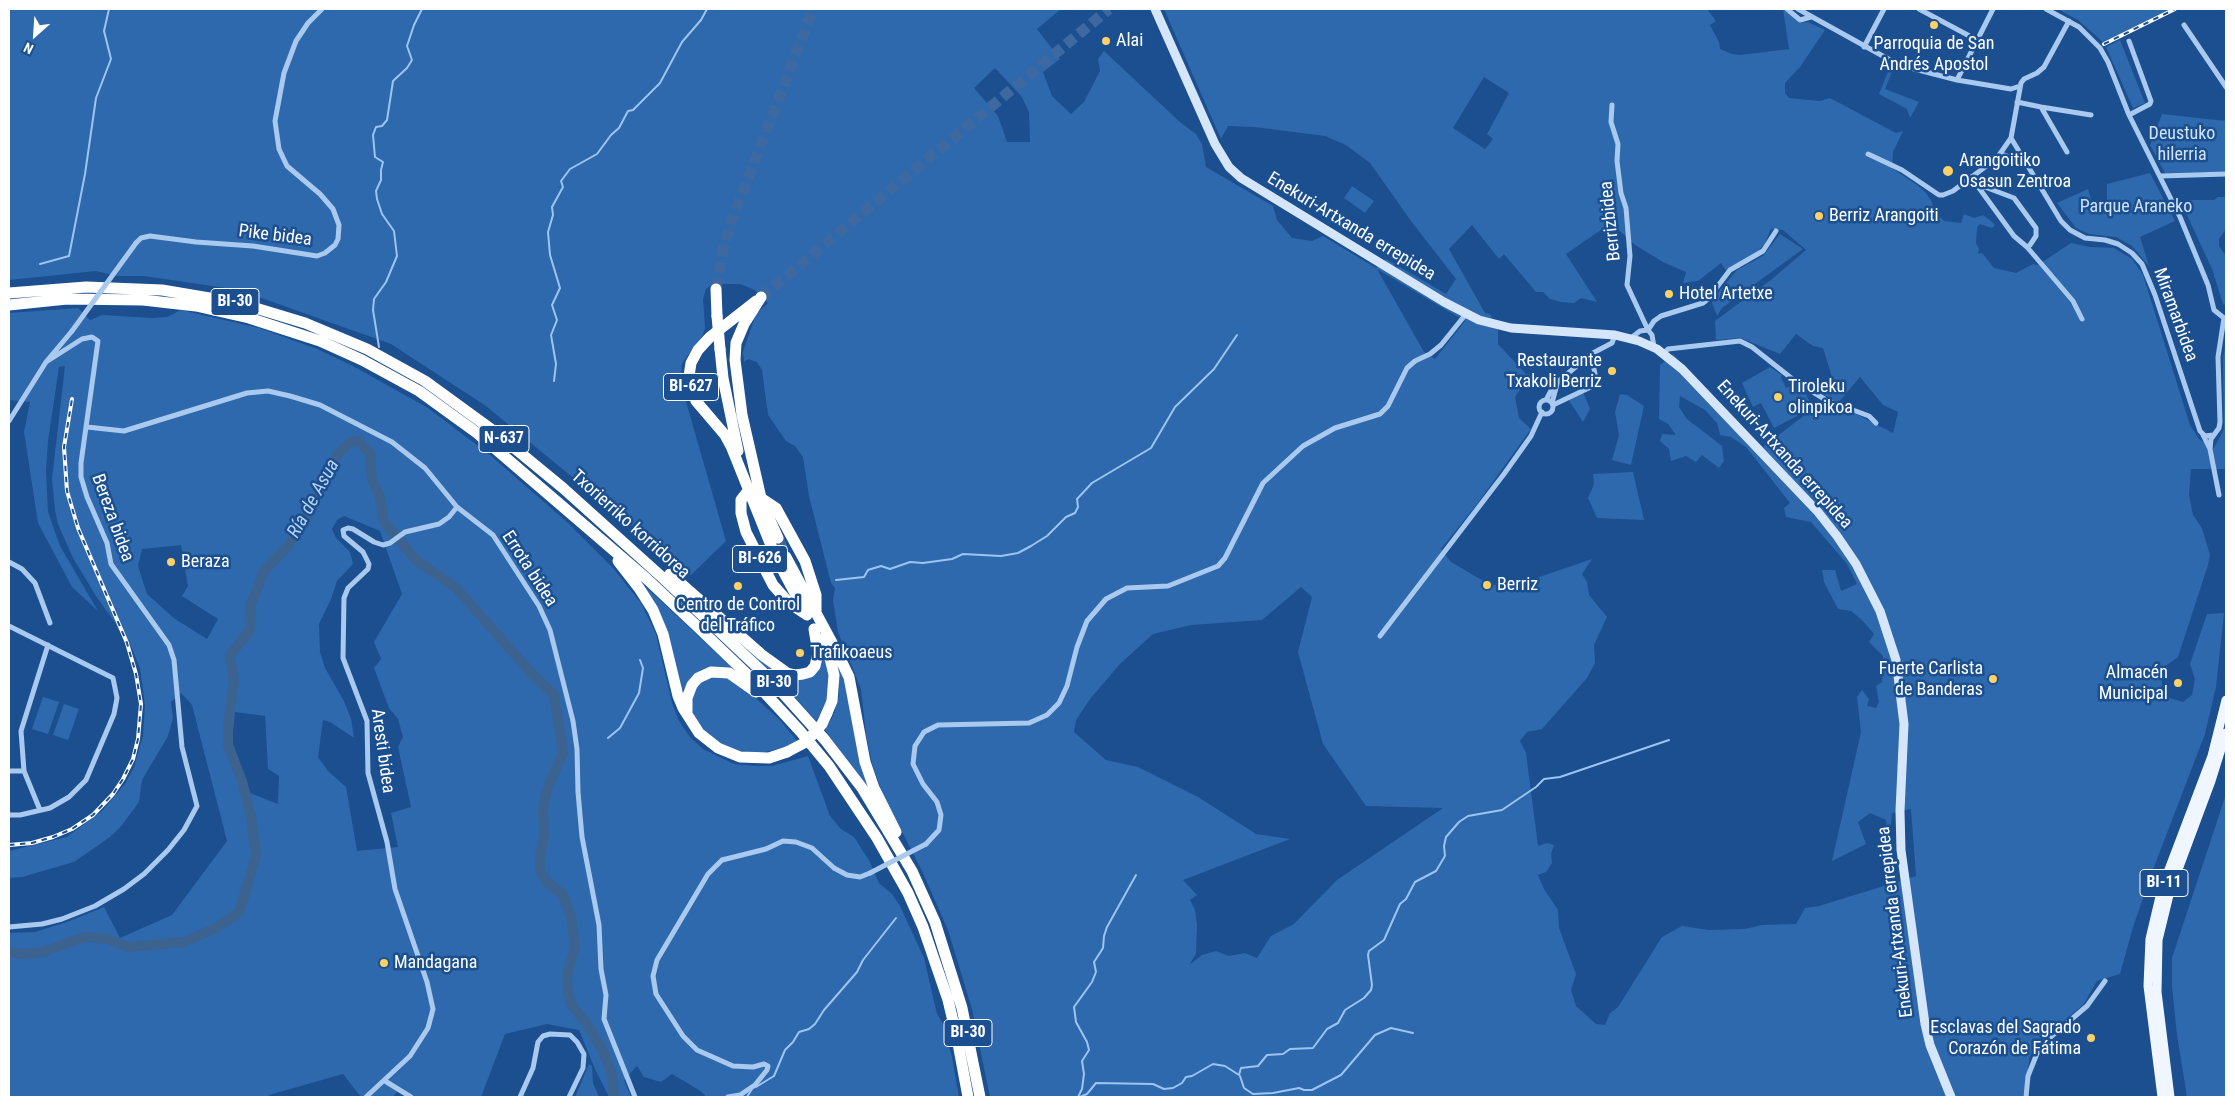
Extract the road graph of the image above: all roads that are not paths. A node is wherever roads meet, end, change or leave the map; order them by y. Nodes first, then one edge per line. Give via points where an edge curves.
1 (322, 9) edge
2 (1155, 9) edge
3 (1787, 9) edge
4 (1798, 9) edge
5 (1884, 9) edge
6 (1919, 9) edge
7 (1993, 9) edge
8 (2046, 9) edge
9 (1811, 17) junction
10 (2069, 21) junction
11 (2184, 24) dead end
12 (1977, 40) junction
13 (2129, 42) dead end
14 (1864, 47) junction
15 (1957, 80) junction
16 (2020, 86) junction
17 (2226, 87) edge
18 (2011, 89) junction
19 (2017, 100) junction
20 (1612, 105) dead end
21 (2040, 107) junction
22 (2091, 115) dead end
23 (2129, 115) junction
24 (2011, 138) junction
25 (2067, 152) dead end
26 (1868, 154) dead end
27 (2001, 154) junction
28 (2025, 162) junction
29 (2226, 174) edge
30 (2160, 176) junction
31 (1971, 177) junction
32 (1979, 188) junction
33 (1776, 231) dead end
34 (2027, 247) junction
35 (716, 289) tunnel mouth
36 (9, 293) edge
37 (9, 305) edge
38 (1466, 314) junction
39 (2225, 318) edge
40 (2082, 319) dead end
41 (1648, 330) junction
42 (1615, 335) junction
43 (1631, 338) junction
44 (1654, 347) junction
45 (1664, 353) junction
46 (1591, 354) junction
47 (46, 362) junction
48 (1558, 381) junction
49 (442, 393) joint
50 (1546, 400) junction
51 (1552, 404) junction
52 (1542, 412) junction
53 (9, 421) edge
54 (1876, 423) dead end
55 (87, 426) junction
56 (2204, 435) junction
57 (2213, 435) junction
58 (2210, 449) junction
59 (738, 452) junction
60 (563, 488) joint
61 (748, 491) junction
62 (2219, 496) dead end
63 (761, 498) junction
64 (457, 507) junction
65 (604, 524) junction
66 (605, 543) junction
67 (9, 562) edge
68 (784, 562) tunnel mouth
69 (812, 614) junction
70 (50, 623) dead end
71 (9, 626) edge
72 (819, 628) junction
73 (1380, 636) dead end
74 (48, 645) junction
75 (2226, 700) edge
76 (690, 720) junction
77 (800, 731) junction
78 (2226, 734) edge
79 (9, 771) edge
80 (24, 771) junction
81 (40, 810) junction
82 (9, 815) edge
83 (912, 871) junction
84 (9, 927) edge
85 (2105, 981) dead end
86 (385, 1081) junction
87 (967, 1095) edge
88 (979, 1095) edge
89 (366, 1097) edge
90 (411, 1097) edge
91 (520, 1097) edge
92 (569, 1097) edge
93 (635, 1097) edge
94 (728, 1097) edge
95 (1951, 1097) edge
96 (2026, 1097) edge
97 (2162, 1097) edge
98 (2170, 1097) edge

1 - 47 street, Pike bidea, bridge via 296,41 284,74 275,121 279,149 287,166 333,209 339,225 335,245 317,256 253,246 150,236 141,238
2 - 38 street, Enekuri-Artxanda errepidea via 1215,144 1229,167 1254,187
3 - 9 street via 1800,20
4 - 9 street
5 - 14 street
6 - 12 street
7 - 12 street
8 - 10 street
9 - 14 street
10 - 16 street via 2044,67 2024,79
10 - 23 street via 2080,27 2100,48
11 - 17 street
12 - 15 street
13 - 23 street via 2151,101
14 - 15 street via 1899,65
15 - 18 street
16 - 18 street
16 - 19 street
18 - 19 street
19 - 21 street
19 - 24 street
20 - 41 street, Berrizbidea via 1611,122 1618,144 1617,161 1626,208 1630,266 1627,286
21 - 22 street
21 - 25 street
23 - 30 street
24 - 27 street
24 - 28 street, Miramarbidea
26 - 31 street via 1902,170 1939,195 1954,191
27 - 28 street
27 - 31 street
28 - 56 street, Miramarbidea via 2061,221 2070,230 2085,238 2118,244 2142,264 2200,432
29 - 30 street
30 - 39 street via 2196,255 2214,310
31 - 32 street
32 - 34 street via 2014,236
32 - 34 street via 1985,187 2014,198 2036,228 2034,239
33 - 41 street via 1763,251 1730,270 1703,303 1662,316
34 - 40 street via 2073,301
35 - 59 highway, BI-626, bridge via 723,378
36 - 49 highway, Txorierriko korridorea / BI-30 via 66,287 115,287 184,292 239,303 286,316 346,339 388,359
37 - 66 highway, Txorierriko korridorea / BI-30 via 86,299 161,302 249,318 320,341 382,370 436,403
38 - 42 street, Enekuri-Artxanda errepidea via 1511,328
38 - 94 street, bridge via 1441,345 1406,368 1388,406 1380,414 1334,428 1303,446 1262,483 1226,558 1218,566 1168,586 1127,588 1106,599 1087,621 1067,686 1059,703 1047,715 1030,723 938,725 924,732 915,746 913,764 937,802 941,815 939,830 926,844 860,877 834,868 812,848 782,841 722,860 708,874 657,960 654,976 656,994 683,1036 697,1050 733,1066 768,1066 755,1085 740,1095
39 - 57 street via 2218,357 2220,422
41 - 43 street via 1640,331
41 - 44 street, Berrizbidea
42 - 43 street, Enekuri-Artxanda errepidea
42 - 46 street via 1612,343
43 - 44 street, Enekuri-Artxanda errepidea
44 - 45 street, Enekuri-Artxanda errepidea
45 - 54 street via 1726,342 1746,343 1795,381 1834,404 1869,416
45 - 95 street, Enekuri-Artxanda errepidea via 1818,512 1856,564 1880,611 1896,660 1902,698 1901,850 1924,1024
46 - 48 street
46 - 51 street via 1596,384
47 - 53 street, Pike bidea
47 - 55 street, Bereza bidea via 82,339 92,337 98,341
48 - 50 street
48 - 51 street
49 - 60 highway, Txorierriko korridorea / N-637
50 - 51 street
50 - 52 street via 1540,406
51 - 52 street via 1550,413
52 - 73 street via 1531,436 1504,474
55 - 64 street, Errota bidea via 124,431 247,393 268,391 320,405 392,442 425,468
55 - 84 street, Bereza bidea via 81,477 112,564 169,645 174,660 182,747 197,806 168,850 124,890 96,906 62,919
56 - 57 street
56 - 58 street, Miramarbidea
57 - 58 street
58 - 62 street
59 - 61 highway, BI-626
59 - 63 highway, BI-626
60 - 65 highway, Txorierriko korridorea / BI-30
61 - 63 highway, BI-626 via 775,543
61 - 63 highway, BI-627 via 725,435 696,401 690,376 698,350 761,298 736,343 735,360 747,443
61 - 69 highway, BI-626 via 742,500 741,513 746,532 773,585 789,603
63 - 69 highway, BI-626 via 776,508 805,562 816,595
64 - 86 street, Aresti bidea via 439,524 401,535 383,545 353,529 343,530 344,536 363,552 369,564 368,569 348,588 344,598 343,658 367,721 368,773 387,842 395,889 433,1009 428,1028 410,1056
64 - 93 street, Errota bidea via 493,535 539,606 550,630 576,740 582,838 599,925 606,995 604,1019
65 - 72 highway via 642,550 786,673 795,676 810,672 815,666
65 - 83 highway, Txorierriko korridorea / BI-30 via 736,646 799,710 862,788
66 - 76 highway via 653,610 663,634 678,696
66 - 77 highway, Txorierriko korridorea / BI-30 via 723,650
67 - 70 street via 22,569 35,583
68 - 69 highway, BI-626
69 - 72 highway, BI-626
71 - 74 street
72 - 76 highway, bridge via 834,675 832,701 822,724 806,742 769,758 740,757 707,741
72 - 83 highway via 849,677 868,770
74 - 80 street via 21,731
74 - 81 street via 113,678 117,698 114,714 86,780 69,797
75 - 97 main road, BI-11 via 2212,756 2162,888 2150,939 2148,986
76 - 77 highway via 687,698 692,685 706,673 723,672 746,683
77 - 87 highway, Txorierriko korridorea / BI-30 via 862,813 908,893 948,1000
78 - 98 main road, BI-11 via 2170,891 2158,940 2157,992
79 - 80 street
80 - 81 street
81 - 82 street
83 - 88 highway, Txorierriko korridorea / BI-30 via 944,948 969,1036
85 - 96 street via 2087,1006 2040,1046 2030,1070
86 - 89 street, Aresti bidea
86 - 90 street
91 - 92 street via 536,1060 538,1042 550,1034 570,1035 584,1054 583,1068

